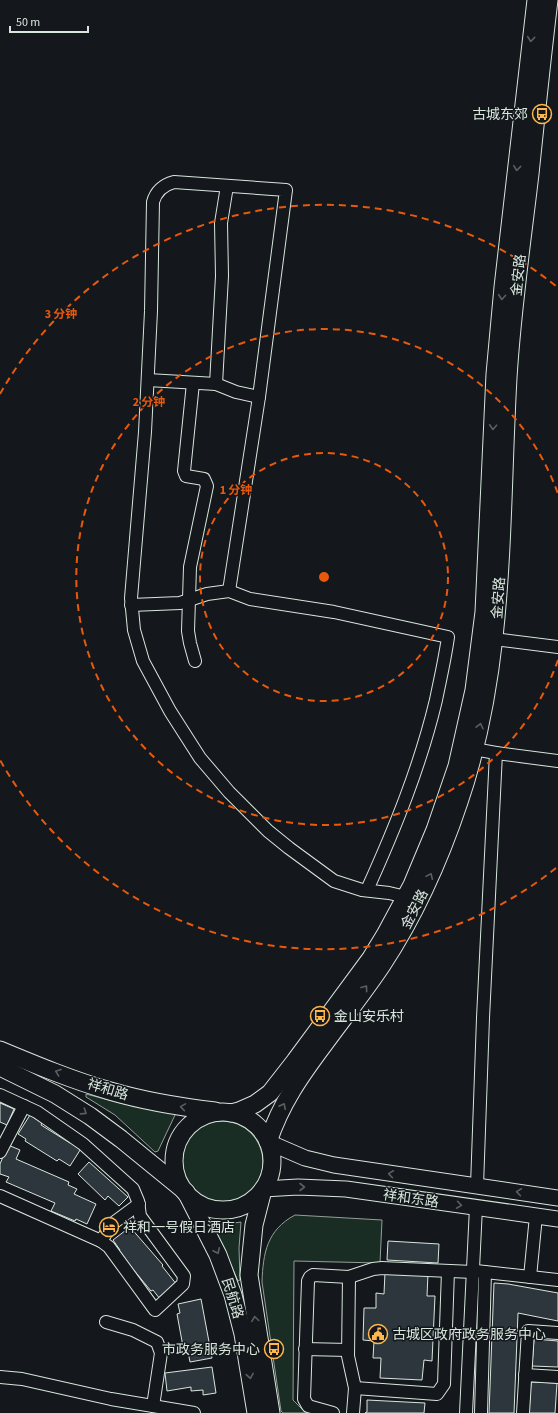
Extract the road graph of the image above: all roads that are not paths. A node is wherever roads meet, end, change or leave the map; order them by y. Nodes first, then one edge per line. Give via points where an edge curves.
1 (536, 0) edge
2 (549, 0) edge
3 (227, 186) junction
4 (148, 380) junction
5 (193, 383) junction
6 (216, 384) junction
7 (259, 397) junction
8 (229, 591) junction
9 (189, 600) junction
10 (131, 605) junction
11 (494, 639) junction
12 (558, 646) edge
13 (195, 661) dead end
14 (474, 749) junction
15 (496, 752) junction
16 (558, 761) edge
17 (367, 890) junction
18 (406, 897) junction
19 (0, 1050) edge
20 (0, 1067) edge
21 (0, 1096) edge
22 (24, 1106) junction
23 (226, 1112) junction
24 (268, 1142) junction
25 (0, 1152) edge
26 (477, 1186) junction
27 (263, 1189) junction
28 (186, 1192) junction
29 (0, 1196) edge
30 (558, 1198) edge
31 (139, 1204) junction
32 (476, 1207) junction
33 (536, 1216) junction
34 (558, 1219) edge
35 (101, 1241) junction
36 (448, 1271) junction
37 (477, 1272) junction
38 (349, 1277) junction
39 (530, 1277) junction
40 (558, 1280) edge
41 (106, 1322) dead end
42 (558, 1333) edge
43 (305, 1349) junction
44 (348, 1350) junction
45 (526, 1375) junction
46 (0, 1377) edge
47 (558, 1377) edge
48 (355, 1388) junction
49 (153, 1406) junction
50 (194, 1413) edge
51 (256, 1413) edge
52 (271, 1413) edge
53 (333, 1413) edge
54 (353, 1413) edge
55 (466, 1413) edge
56 (481, 1413) edge
57 (524, 1413) edge

1 -> 18 highway, 金安路 via 495,374 480,651 469,716 456,766 432,837
2 - 11 highway, 金安路 via 508,375 500,574
3 - 4 street via 174,182 163,186 154,197
3 - 6 street via 221,223 222,276
3 - 7 street via 286,190
4 - 5 street
4 - 10 street
5 - 6 street
5 - 9 street via 184,471 186,476 204,479 207,486 192,553
6 - 7 street
7 - 8 street
8 - 9 street
8 - 17 street via 250,599 334,612 448,637 438,691 416,772
9 - 10 street via 180,603
9 - 13 street via 188,631
10 - 17 street via 134,630 143,661 181,729 214,776 248,812 289,848 334,880
11 - 12 street
14 -> 11 highway, 金安路 via 487,693
14 - 15 street
24 -> 14 highway, 金安路 via 277,1116 295,1084 381,966 410,917 447,834
15 - 16 street
15 - 26 street
17 - 18 street
18 - 23 highway, 金安路 via 371,958 270,1093 239,1111
23 -> 19 highway, 祥和路 via 165,1104 109,1090
20 -> 28 highway, 祥和路 via 55,1094 90,1116
21 - 22 street
22 - 25 street
22 - 31 street via 83,1144 133,1189
23 - 24 highway via 255,1124
23 - 28 highway via 212,1113 196,1120 178,1141 175,1168
26 -> 24 main road, 祥和东路 via 334,1166 305,1158
24 - 27 highway via 272,1165
30 -> 26 main road, 祥和东路
27 - 28 highway via 247,1204 226,1210 208,1207
27 -> 32 main road, 祥和东路 via 346,1189
52 -> 27 highway, 民航路 via 249,1275 254,1225
28 -> 51 highway, 民航路 via 218,1255 234,1295
29 - 35 street
31 - 35 street via 112,1224
31 - 35 street via 140,1216 184,1276 181,1287 155,1310 109,1247
32 - 33 main road, 祥和东路
32 - 37 street
33 - 34 main road, 祥和东路
33 - 39 street
36 - 37 street
36 - 38 street via 382,1268
36 - 48 street via 444,1384 437,1394
37 - 39 street
37 - 55 street
37 - 56 street
38 - 43 street via 310,1277
38 - 44 street
39 - 40 street
41 - 49 street via 133,1330 159,1345 161,1353
42 - 45 street via 528,1331
43 - 44 street
43 - 53 street via 305,1402 308,1406
44 - 48 street
45 - 47 street
45 - 57 street
46 - 49 street
48 - 54 street
49 - 50 street

